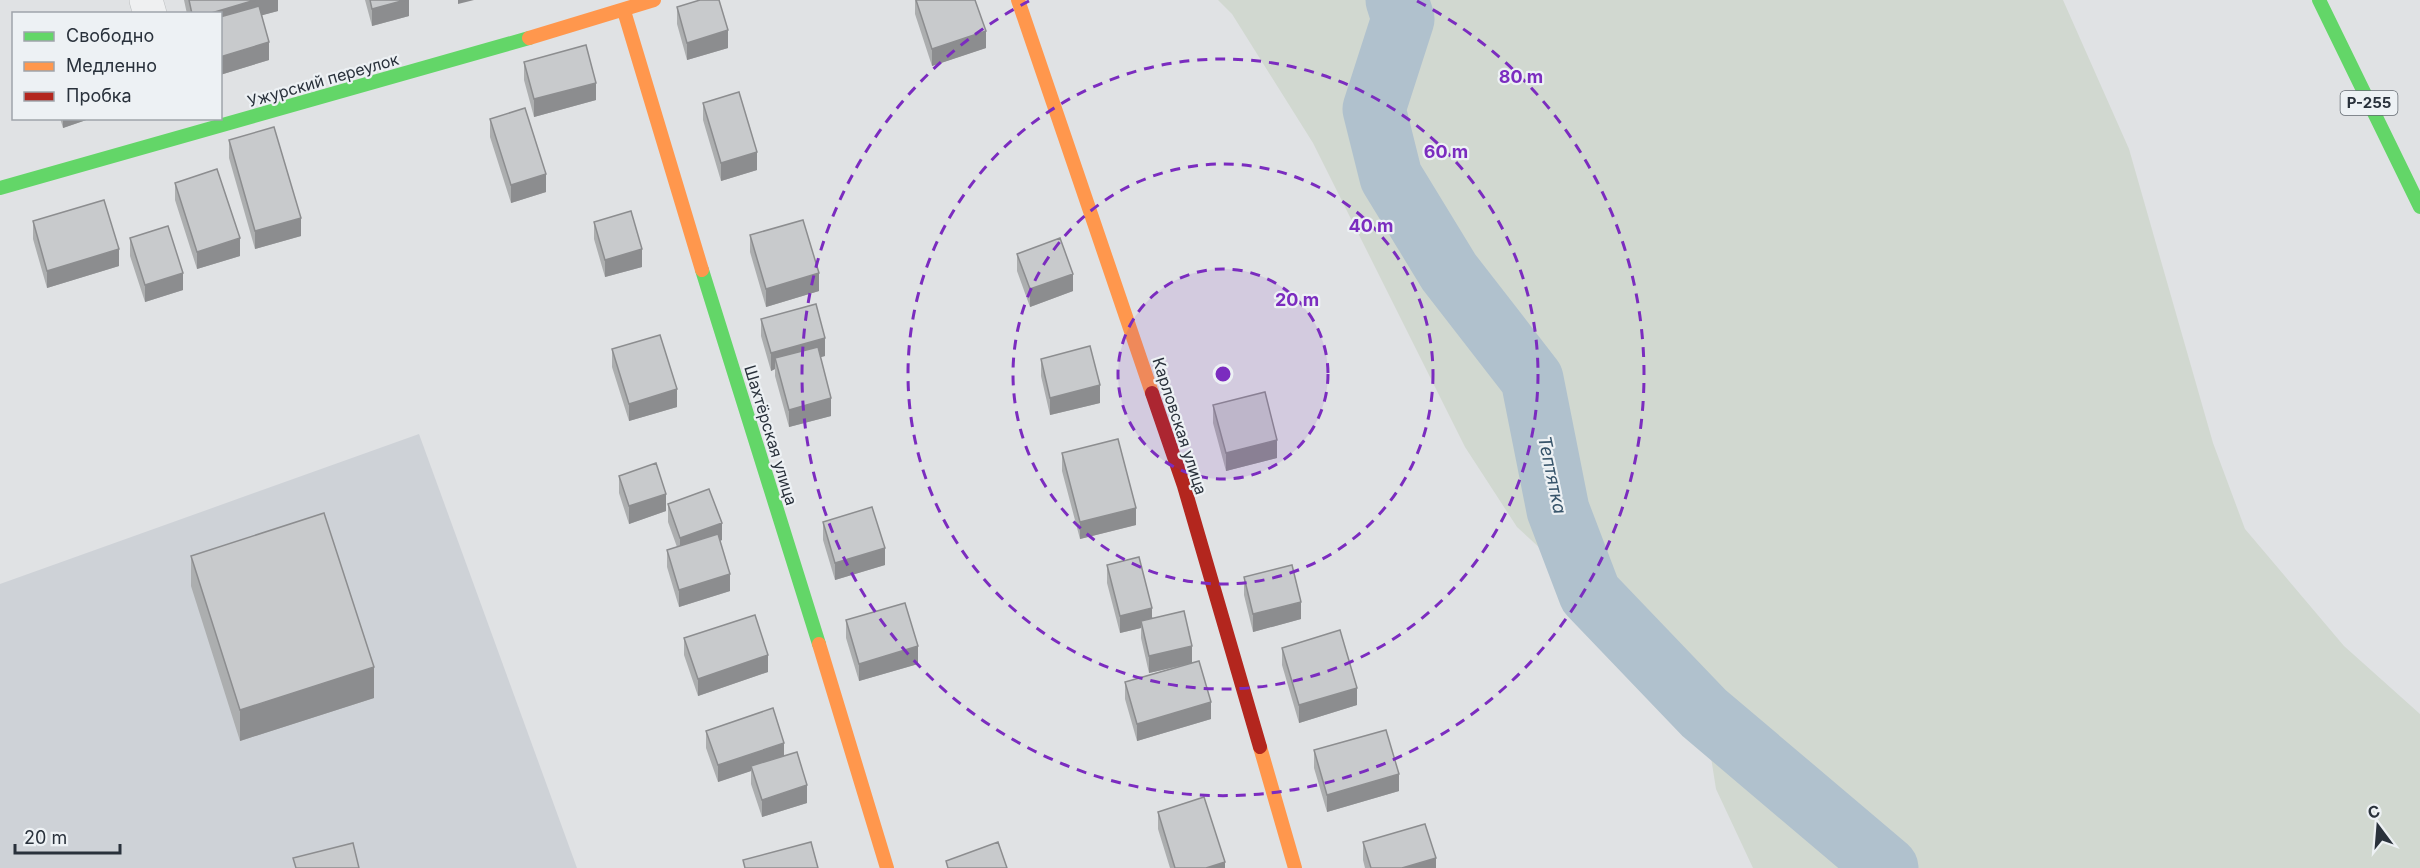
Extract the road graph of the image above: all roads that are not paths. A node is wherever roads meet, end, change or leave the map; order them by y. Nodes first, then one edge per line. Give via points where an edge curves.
1 (654, 0) edge
2 (1018, 0) edge
3 (2319, 0) edge
4 (624, 11) junction
5 (222, 117) edge
6 (210, 120) edge
7 (183, 127) edge
8 (0, 188) edge
9 (2420, 207) edge
10 (887, 868) edge
11 (1295, 868) edge

1 - 4 main road, Ужурский переулок
2 - 11 main road, Карловская улица via 1184,486
3 - 9 main road, Р-255
4 - 5 main road, Ужурский переулок
4 - 10 main road, Шахтёрская улица
6 - 7 main road, Ужурский переулок
7 - 8 main road, Ужурский переулок

